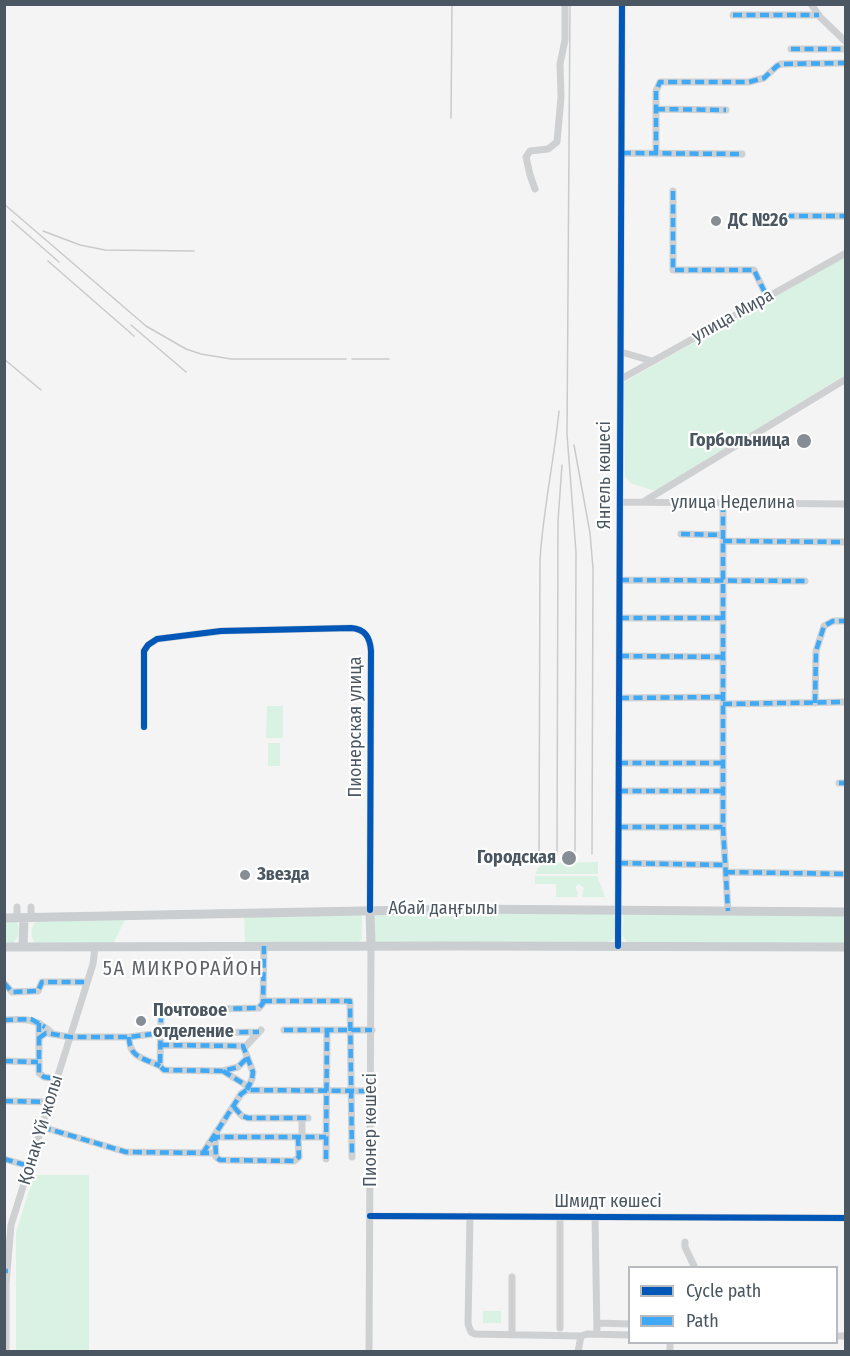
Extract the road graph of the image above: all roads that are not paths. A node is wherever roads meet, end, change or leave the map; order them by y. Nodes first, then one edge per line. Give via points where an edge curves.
1 (565, 4) edge
2 (811, 4) edge
3 (624, 5) edge
4 (733, 15) dead end
5 (819, 15) junction
6 (846, 42) edge
7 (791, 49) dead end
8 (846, 49) edge
9 (846, 63) edge
10 (656, 109) junction
11 (726, 110) dead end
12 (622, 153) junction
13 (656, 154) junction
14 (742, 154) dead end
15 (535, 189) dead end
16 (673, 191) dead end
17 (772, 216) dead end
18 (846, 216) edge
19 (846, 253) edge
20 (767, 297) junction
21 (621, 352) junction
22 (652, 361) junction
23 (621, 379) junction
24 (846, 379) edge
25 (620, 502) junction
26 (643, 502) junction
27 (723, 503) junction
28 (846, 504) edge
29 (681, 534) dead end
30 (723, 538) junction
31 (846, 542) edge
32 (620, 580) junction
33 (723, 581) junction
34 (805, 581) dead end
35 (620, 618) junction
36 (723, 618) junction
37 (846, 621) edge
38 (620, 656) junction
39 (723, 657) junction
40 (620, 698) junction
41 (723, 701) junction
42 (846, 702) edge
43 (815, 703) junction
44 (144, 727) dead end
45 (619, 763) junction
46 (723, 763) junction
47 (619, 791) junction
48 (723, 791) junction
49 (619, 827) junction
50 (723, 827) junction
51 (619, 863) junction
52 (725, 868) junction
53 (846, 874) edge
54 (17, 907) dead end
55 (31, 907) dead end
56 (370, 910) junction
57 (619, 910) junction
58 (728, 910) junction
59 (846, 912) edge
60 (4, 918) edge
61 (24, 918) junction
62 (264, 946) junction
63 (371, 946) junction
64 (618, 946) junction
65 (4, 947) edge
66 (23, 947) junction
67 (95, 947) junction
68 (846, 947) edge
69 (87, 982) junction
70 (4, 983) edge
71 (263, 1001) junction
72 (4, 1020) edge
73 (39, 1023) junction
74 (284, 1030) dead end
75 (327, 1030) junction
76 (350, 1030) junction
77 (372, 1030) junction
78 (160, 1033) junction
79 (52, 1034) junction
80 (70, 1037) junction
81 (129, 1037) junction
82 (39, 1038) junction
83 (160, 1045) junction
84 (244, 1048) junction
85 (246, 1059) junction
86 (4, 1061) edge
87 (38, 1062) junction
88 (160, 1066) junction
89 (223, 1071) junction
90 (56, 1079) junction
91 (248, 1089) junction
92 (371, 1091) junction
93 (327, 1092) junction
94 (351, 1092) junction
95 (4, 1101) edge
96 (50, 1102) junction
97 (234, 1107) junction
98 (42, 1127) junction
99 (215, 1137) junction
100 (300, 1137) junction
101 (326, 1137) junction
102 (203, 1153) junction
103 (215, 1153) junction
104 (352, 1157) dead end
105 (326, 1159) dead end
106 (6, 1160) edge
107 (29, 1166) junction
108 (370, 1216) junction
109 (470, 1216) junction
110 (560, 1217) junction
111 (596, 1217) junction
112 (846, 1218) edge
113 (685, 1242) dead end
114 (694, 1266) edge
115 (6, 1271) edge
116 (512, 1277) dead end
117 (597, 1323) junction
118 (628, 1324) edge
119 (560, 1328) dead end
120 (597, 1334) junction
121 (512, 1335) junction
122 (628, 1335) edge
123 (581, 1336) junction
124 (6, 1352) edge
125 (369, 1352) edge
126 (578, 1352) edge

1 - 15 street via 557,141 548,149 530,151 526,157
2 - 5 street
3 - 12 street, Янгель көшесі
4 - 5 street
5 - 6 street
7 - 8 street
9 - 10 street via 781,64 764,78 749,82 664,80 657,87
10 - 11 street
10 - 13 street
12 - 13 street
12 - 21 street, Янгель көшесі
13 - 14 street
16 - 20 street via 673,270 754,270
17 - 18 street
19 - 20 street, улица Мира
20 - 22 street, улица Мира
21 - 22 street
21 - 23 street, Янгель көшесі
22 - 23 street, улица Мира
23 - 25 street, Янгель көшесі
24 - 26 street
25 - 26 street, улица Неделина
25 - 32 street, Янгель көшесі
26 - 27 street, улица Неделина
27 - 28 street, улица Неделина
27 - 30 street
29 - 30 street
30 - 31 street
30 - 33 street
32 - 33 street
32 - 35 street, Янгель көшесі
33 - 34 street
33 - 36 street
35 - 36 street
35 - 38 street, Янгель көшесі
36 - 39 street
37 - 43 street via 824,626 816,651
38 - 39 street
38 - 40 street, Янгель көшесі
39 - 41 street
40 - 41 street
40 - 45 street, Янгель көшесі
41 - 43 street
41 - 46 street
42 - 43 street
44 - 56 street, Пионерская улица via 144,651 157,639 221,631 362,630 369,638 371,651
45 - 46 street
45 - 47 street, Янгель көшесі
46 - 48 street
47 - 48 street
47 - 49 street, Янгель көшесі
48 - 50 street
49 - 50 street
49 - 51 street, Янгель көшесі
50 - 52 street
51 - 52 street
51 - 57 street, Янгель көшесі
52 - 53 street
52 - 58 street
54 - 61 street
55 - 61 street
56 - 57 main road, Абай даңғылы
56 - 61 main road, Абай даңғылы
56 - 63 main road, Пионерская улица
57 - 58 main road, Абай даңғылы
57 - 64 street, Янгель көшесі
58 - 59 main road, Абай даңғылы
60 - 61 main road, Абай даңғылы
61 - 66 main road
62 - 63 main road, Абай даңғылы
62 - 67 main road, Абай даңғылы
62 - 71 street
63 - 64 main road, Абай даңғылы
63 - 77 street, Пионер көшесі
64 - 68 main road, Абай даңғылы
65 - 66 main road, Абай даңғылы
66 - 67 main road, Абай даңғылы
67 - 69 street, Қонақ Үй жолы
69 - 70 street via 42,982 38,991 12,992
69 - 80 street, Қонақ Үй жолы
71 - 76 street via 350,1001
71 - 78 street via 259,1008 169,1011 161,1016
72 - 73 street via 31,1019
73 - 79 street
73 - 82 street
74 - 75 street
75 - 76 street
75 - 93 street
76 - 77 street
76 - 94 street
77 - 92 street, Пионер көшесі
78 - 81 street
78 - 83 street
78 - 84 street via 261,1031
79 - 80 street
79 - 82 street
80 - 81 street
80 - 90 street, Қонақ Үй жолы
81 - 88 street via 132,1052
82 - 87 street
83 - 84 street
83 - 88 street
84 - 85 street
85 - 89 street via 238,1067
85 - 91 street via 253,1072
86 - 87 street
87 - 90 street via 41,1076
88 - 89 street via 168,1071
89 - 91 street
90 - 96 street, Қонақ Үй жолы
91 - 93 street
91 - 97 street
92 - 94 street
92 - 108 street, Пионер көшесі
93 - 94 street
93 - 101 street
94 - 104 street
95 - 96 street
96 - 98 street, Қонақ Үй жолы
97 - 99 street
97 - 100 street via 248,1118 305,1118
98 - 102 street via 126,1152
98 - 107 street, Қонақ Үй жолы
99 - 100 street
99 - 102 street
99 - 103 street
100 - 101 street
100 - 103 street via 299,1157 294,1161 220,1160
101 - 105 street
102 - 103 street
106 - 107 street
107 - 115 street, Қонақ Үй жолы via 11,1225
108 - 109 street, Шмидт көшесі
108 - 125 street, Пионер көшесі
109 - 110 street, Шмидт көшесі
109 - 121 street via 469,1329 475,1334
110 - 111 street, Шмидт көшесі
110 - 119 street
111 - 112 street, Шмидт көшесі
111 - 117 street
113 - 114 street
115 - 124 street, Қонақ Үй жолы
116 - 121 street
117 - 118 street
117 - 120 street
120 - 122 street
120 - 123 street
121 - 123 street
123 - 126 street

